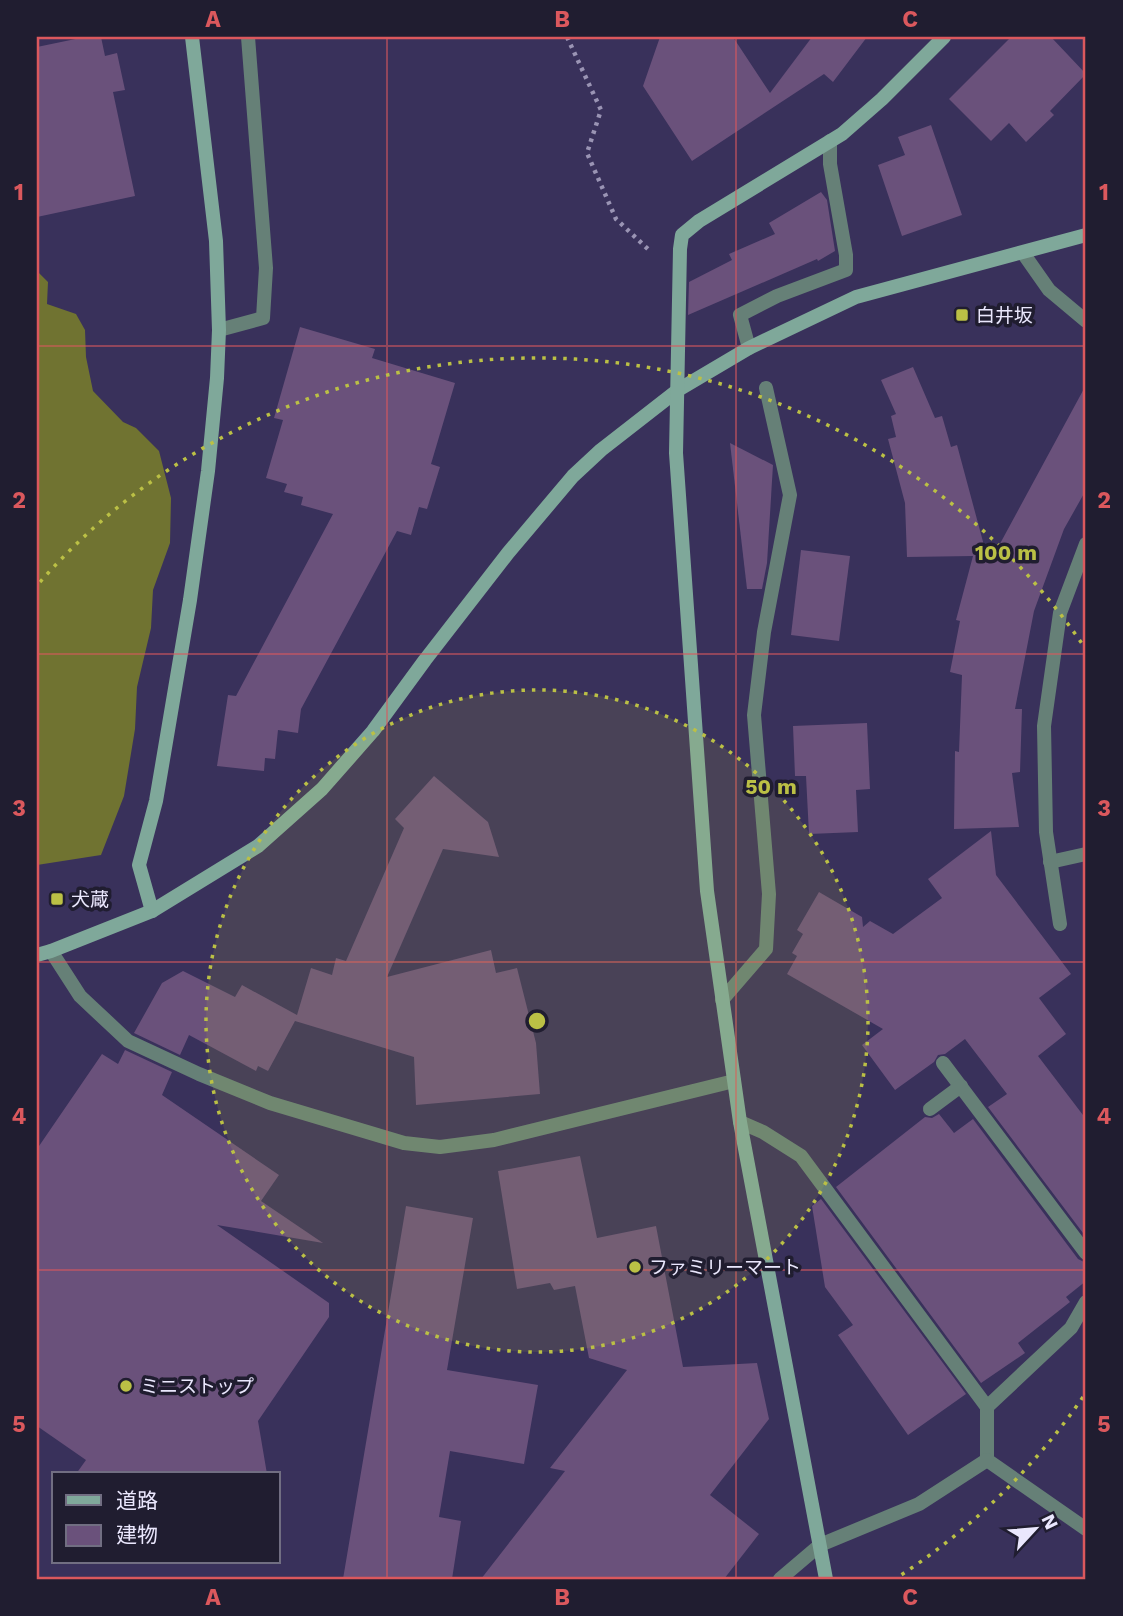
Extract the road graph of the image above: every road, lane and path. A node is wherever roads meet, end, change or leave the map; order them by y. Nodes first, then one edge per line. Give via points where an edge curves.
1 (192, 37) edge
2 (248, 37) edge
3 (567, 37) edge
4 (944, 37) edge
5 (830, 141) junction
6 (1086, 235) edge
7 (1023, 253) junction
8 (656, 257) dead end
9 (1086, 321) edge
10 (219, 330) junction
11 (750, 348) junction
12 (766, 388) dead end
13 (678, 390) junction
14 (1086, 544) edge
15 (1086, 854) edge
16 (1050, 862) junction
17 (152, 911) junction
18 (1060, 924) dead end
19 (44, 953) edge
20 (722, 1000) junction
21 (943, 1063) dead end
22 (734, 1081) junction
23 (961, 1086) junction
24 (930, 1110) dead end
25 (740, 1122) junction
26 (1086, 1252) edge
27 (1086, 1302) edge
28 (987, 1407) junction
29 (987, 1460) junction
30 (1086, 1529) edge
31 (820, 1545) junction
32 (780, 1579) edge
33 (826, 1579) edge

1 - 10 street via 216,241
2 - 10 street via 265,268 263,318
3 - 8 path via 601,110 587,153 616,219
4 - 5 street via 863,117
5 - 11 street via 846,270 740,315
5 - 13 street via 682,235
6 - 7 street
7 - 9 street via 1048,290
7 - 11 street via 856,297
10 - 17 street via 208,471 190,600 156,801 139,864
11 - 13 street
12 - 20 street via 790,495 764,632 754,715 769,894 766,949
13 - 17 street via 573,476 373,732 322,789 258,846
13 - 20 street via 676,453 691,677 707,891
14 - 16 street via 1060,613 1044,726
15 - 16 street
16 - 18 street
17 - 19 street
19 - 22 street via 80,996 128,1041 270,1103 404,1143 440,1147 494,1140
20 - 22 street
21 - 23 street
22 - 25 street
23 - 24 street
23 - 26 street
25 - 28 street via 801,1156
25 - 31 street
27 - 28 street via 1071,1328
28 - 29 street
29 - 30 street
29 - 31 street via 919,1504
31 - 32 street
31 - 33 street

